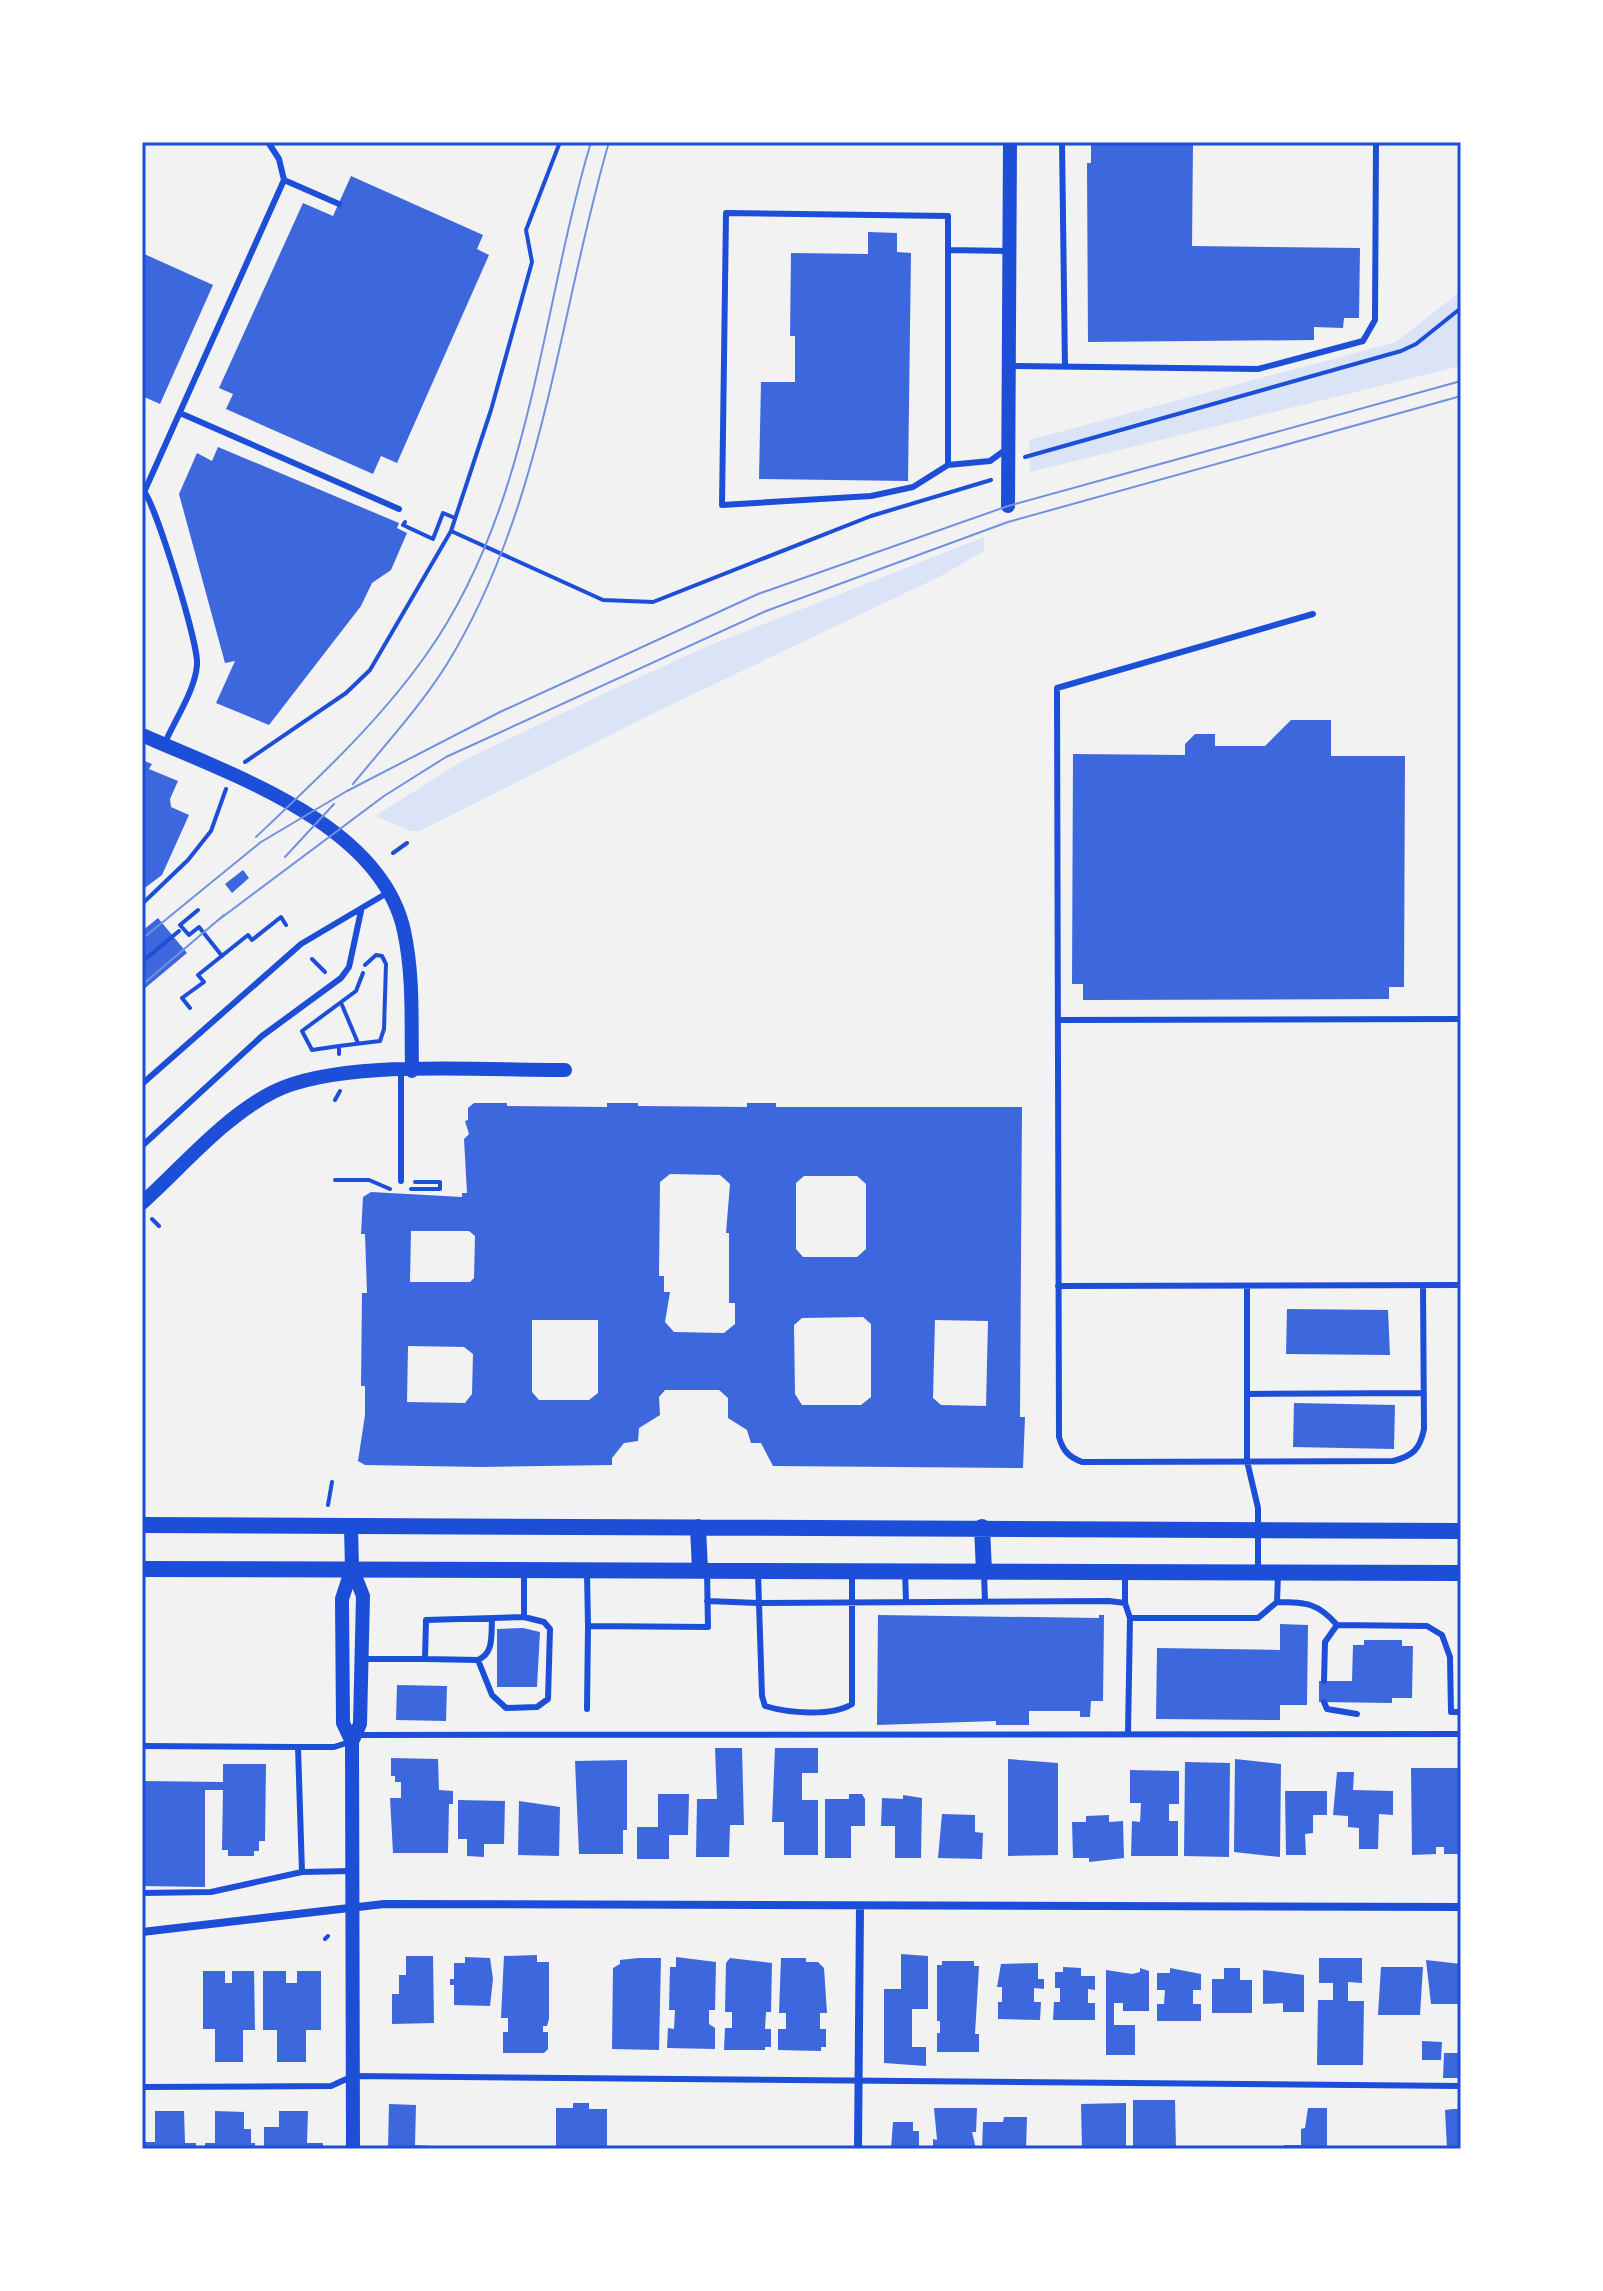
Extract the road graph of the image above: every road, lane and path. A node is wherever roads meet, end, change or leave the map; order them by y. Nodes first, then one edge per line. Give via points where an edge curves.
1 (268, 142) edge
2 (560, 142) edge
3 (1010, 142) edge
4 (1062, 142) edge
5 (1376, 142) edge
6 (284, 180) junction
7 (339, 204) dead end
8 (948, 250) junction
9 (1009, 251) junction
10 (1461, 308) edge
11 (1009, 366) junction
12 (1065, 367) junction
13 (180, 413) junction
14 (1009, 448) junction
15 (1031, 452) dead end
16 (948, 465) junction
17 (991, 480) dead end
18 (144, 490) edge
19 (1008, 506) dead end
20 (399, 509) dead end
21 (409, 513) dead end
22 (455, 518) junction
23 (451, 531) junction
24 (1313, 614) dead end
25 (142, 735) edge
26 (164, 745) junction
27 (246, 761) dead end
28 (222, 797) dead end
29 (407, 843) dead end
30 (393, 853) dead end
31 (390, 891) junction
32 (142, 904) edge
33 (198, 910) dead end
34 (361, 911) junction
35 (286, 925) dead end
36 (179, 928) junction
37 (222, 956) junction
38 (312, 959) dead end
39 (142, 962) edge
40 (326, 974) dead end
41 (337, 994) dead end
42 (341, 1004) junction
43 (190, 1008) dead end
44 (1461, 1019) edge
45 (1058, 1020) junction
46 (358, 1043) junction
47 (339, 1046) junction
48 (339, 1054) dead end
49 (565, 1070) dead end
50 (407, 1071) junction
51 (142, 1084) edge
52 (340, 1089) dead end
53 (335, 1100) dead end
54 (142, 1146) edge
55 (401, 1181) joint
56 (440, 1182) dead end
57 (142, 1203) edge
58 (152, 1219) dead end
59 (159, 1226) dead end
60 (1461, 1285) edge
61 (1058, 1286) junction
62 (1247, 1286) junction
63 (1423, 1286) junction
64 (1424, 1393) junction
65 (1247, 1394) junction
66 (1247, 1461) junction
67 (332, 1482) dead end
68 (328, 1505) dead end
69 (142, 1525) edge
70 (351, 1527) junction
71 (698, 1527) junction
72 (982, 1527) junction
73 (1258, 1528) junction
74 (1461, 1531) edge
75 (352, 1568) junction
76 (142, 1569) edge
77 (524, 1569) junction
78 (587, 1569) junction
79 (703, 1570) junction
80 (758, 1570) junction
81 (852, 1571) junction
82 (905, 1571) junction
83 (984, 1572) junction
84 (1125, 1572) junction
85 (1258, 1572) junction
86 (1278, 1573) junction
87 (1461, 1573) edge
88 (906, 1600) junction
89 (707, 1601) junction
90 (985, 1601) junction
91 (1277, 1602) junction
92 (758, 1603) junction
93 (852, 1603) junction
94 (1125, 1603) junction
95 (524, 1617) junction
96 (1130, 1618) junction
97 (492, 1620) junction
98 (1337, 1625) junction
99 (588, 1626) junction
100 (362, 1659) junction
101 (425, 1659) junction
102 (478, 1660) junction
103 (1324, 1681) dead end
104 (1324, 1702) dead end
105 (587, 1709) dead end
106 (1461, 1712) edge
107 (1357, 1714) dead end
108 (1128, 1733) junction
109 (1461, 1734) edge
110 (352, 1737) junction
111 (142, 1746) edge
112 (298, 1747) junction
113 (353, 1871) junction
114 (302, 1872) junction
115 (142, 1893) edge
116 (860, 1907) junction
117 (1461, 1907) edge
118 (354, 1909) junction
119 (142, 1932) edge
120 (353, 2076) junction
121 (859, 2080) junction
122 (1461, 2086) edge
123 (142, 2087) edge
124 (353, 2149) edge
125 (858, 2149) edge

1 - 6 lane
2 - 22 path via 526,230 532,262
3 - 9 street
4 - 12 lane
5 - 12 lane via 1375,320 1363,341 1258,369
6 - 7 lane
6 - 13 lane
8 - 9 lane
8 - 16 lane
8 - 16 lane via 948,216 726,213 722,505 871,496 913,487
9 - 11 street
10 - 15 path via 1401,351
11 - 12 lane
11 - 14 street
13 - 18 lane
13 - 20 lane
14 - 16 lane via 990,461
14 - 19 street
17 - 23 path via 871,516 653,602 603,600
18 - 26 lane via 197,652 196,674
21 - 22 path via 403,525 433,539 443,513
22 - 23 path
23 - 27 path via 370,670 346,693
24 - 45 lane via 1057,688
25 - 26 street
26 - 31 street via 318,819 367,861
28 - 32 path via 211,831
29 - 30 path
31 - 34 lane
31 - 50 street via 404,929 411,972
33 - 36 path
34 - 51 lane via 301,944
34 - 54 lane via 349,967 341,978 262,1036
35 - 37 path via 281,917
36 - 37 path via 189,935 199,927
36 - 39 path
37 - 43 path via 198,975 204,982 182,998
38 - 40 path
41 - 42 path
42 - 46 path
42 - 46 path via 361,983 368,959 382,956 384,1029 380,1041
42 - 47 path via 302,1031 312,1050
44 - 45 lane
45 - 61 lane
46 - 47 path
47 - 48 path
49 - 50 street
50 - 55 lane
50 - 57 street via 340,1074 274,1092 246,1109
52 - 53 path
55 - 56 path
58 - 59 path
60 - 63 lane
61 - 62 lane
61 - 66 lane via 1059,1437 1071,1458
62 - 63 lane
62 - 65 lane
63 - 64 lane
64 - 65 lane
64 - 66 lane via 1421,1445 1409,1457
65 - 66 lane
66 - 73 lane
67 - 68 path
69 - 70 main road
70 - 71 main road
70 - 75 street
71 - 72 main road
71 - 79 main road
72 - 73 main road
72 - 83 main road
73 - 74 main road
73 - 85 lane
75 - 76 main road
75 - 77 main road
75 - 100 street via 363,1596
75 - 110 street via 342,1599 343,1723
77 - 78 main road
77 - 95 lane
78 - 79 main road
78 - 99 lane
79 - 80 main road
79 - 89 lane
80 - 81 main road
80 - 92 lane
81 - 82 main road
81 - 93 lane
82 - 83 main road
82 - 88 lane
83 - 84 main road
83 - 90 lane
84 - 85 main road
84 - 94 lane
85 - 86 main road
86 - 87 main road
86 - 91 lane
88 - 90 lane
88 - 93 lane
89 - 92 lane
89 - 99 lane via 708,1627
90 - 94 lane
91 - 96 lane via 1258,1618
91 - 98 lane via 1308,1602 1321,1607
92 - 93 lane
92 - 93 lane via 765,1706 842,1710 852,1704
94 - 96 lane
95 - 97 lane
95 - 102 lane via 550,1629 548,1699 537,1707 506,1708 492,1695
96 - 108 lane
97 - 101 lane via 426,1620
97 - 102 lane via 490,1651
98 - 103 lane via 1325,1642
98 - 106 lane via 1427,1626 1442,1635 1450,1657 1451,1712
99 - 105 lane
100 - 101 lane
100 - 110 street via 360,1724
101 - 102 lane
104 - 107 lane via 1337,1713
108 - 109 lane
108 - 110 lane
110 - 112 lane via 334,1747
110 - 113 street
111 - 112 lane
112 - 114 lane
113 - 114 lane
113 - 118 street
114 - 115 lane via 211,1892
116 - 117 street
116 - 118 street via 384,1904
116 - 121 street
118 - 119 street
118 - 120 street
120 - 121 lane
120 - 123 lane via 331,2086
120 - 124 street
121 - 122 lane
121 - 125 street

